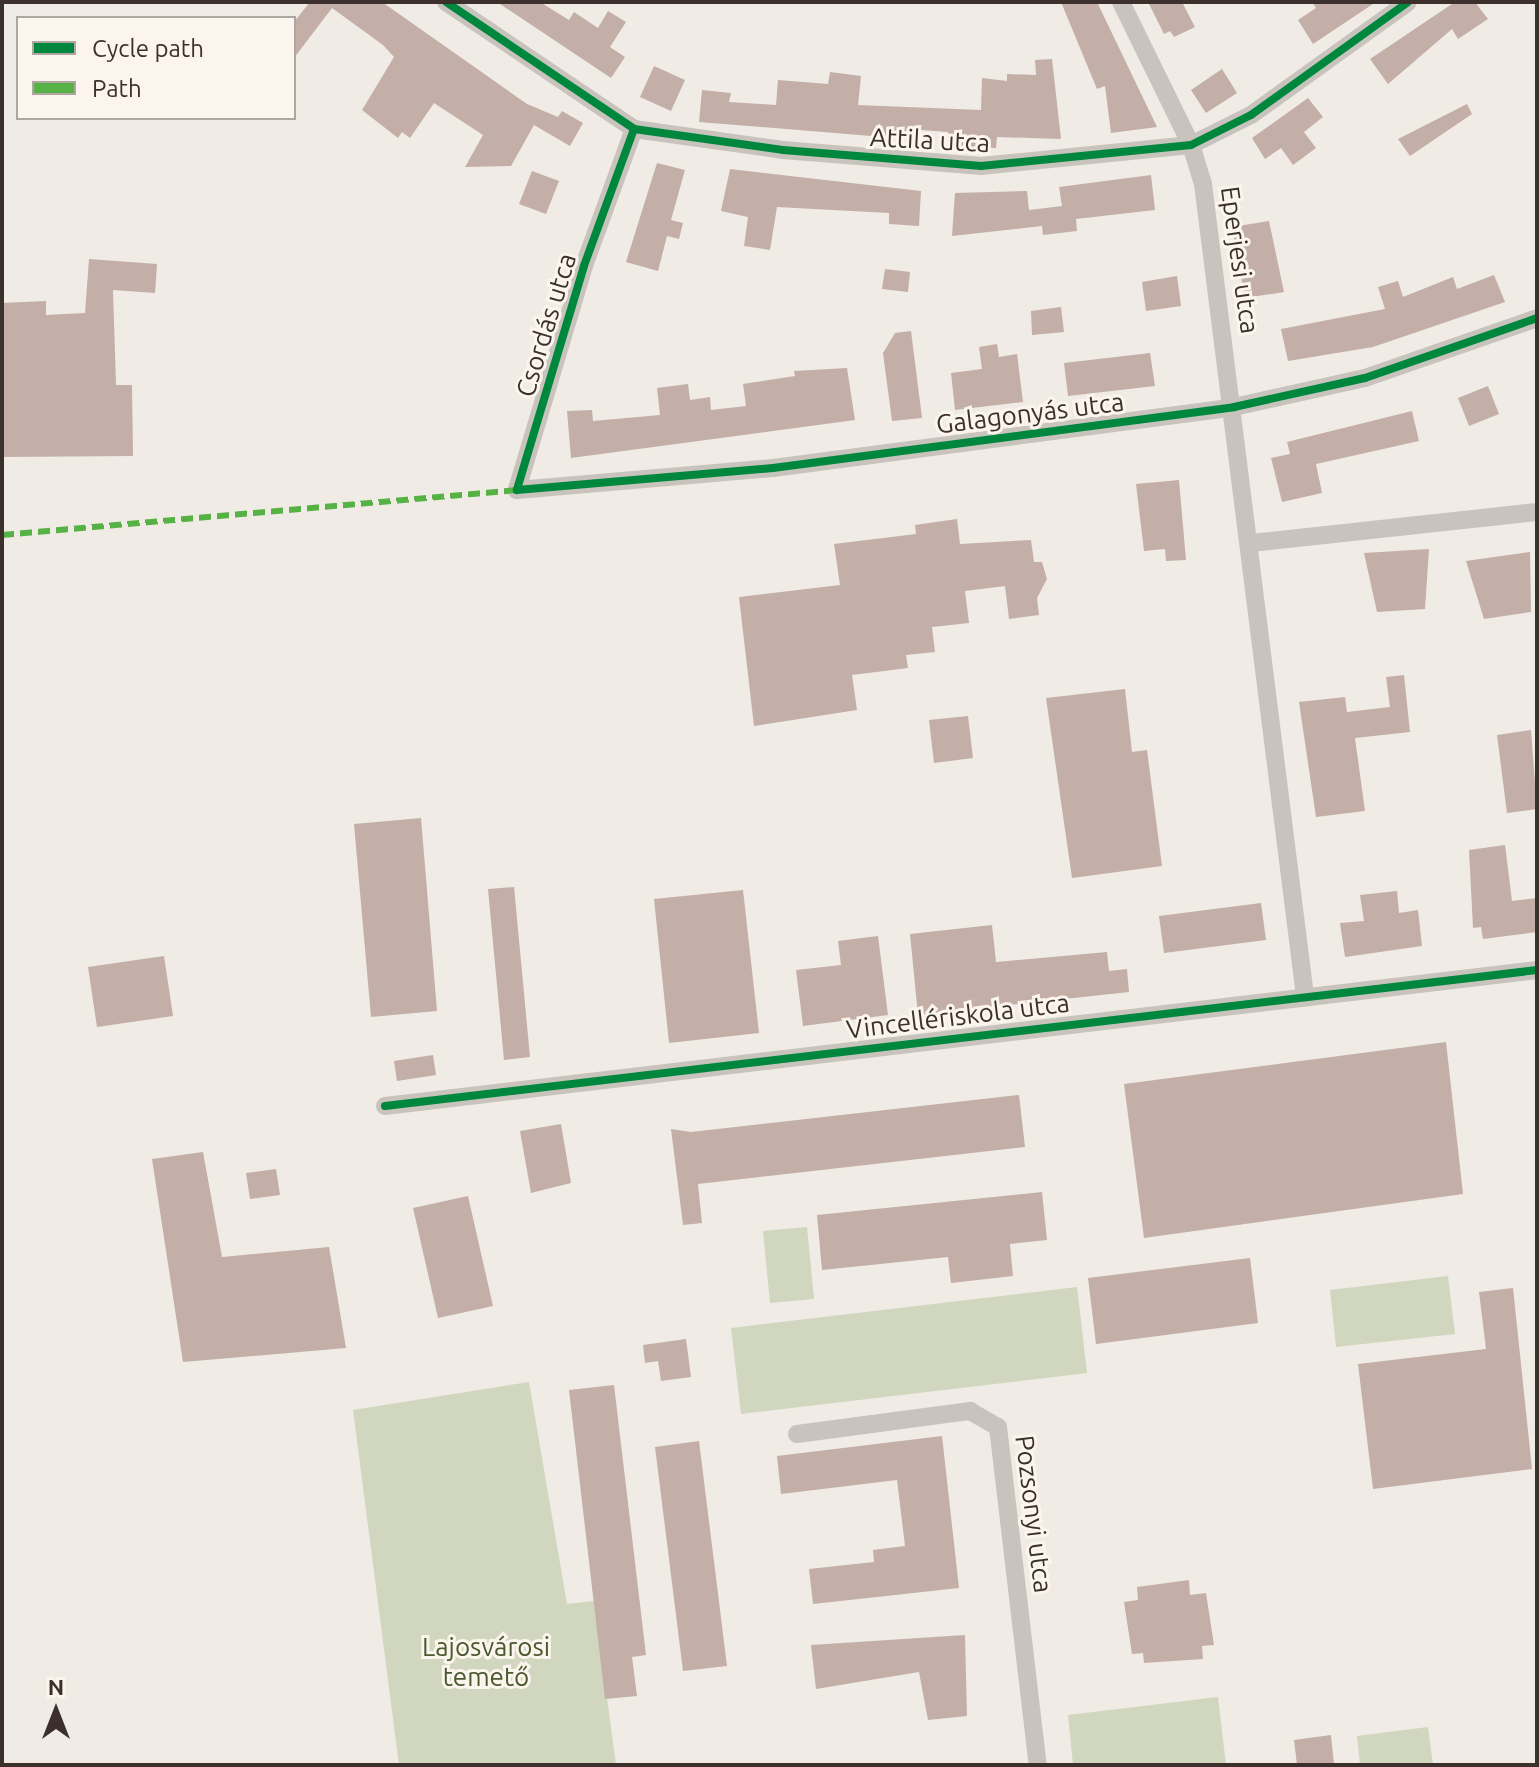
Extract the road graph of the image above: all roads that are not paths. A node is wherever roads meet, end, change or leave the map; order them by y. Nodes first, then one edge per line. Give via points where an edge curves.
1 (1121, 2) edge
2 (1408, 2) edge
3 (449, 3) edge
4 (634, 129) junction
5 (1191, 145) junction
6 (1537, 318) edge
7 (1234, 407) junction
8 (517, 490) joint
9 (1537, 512) edge
10 (1251, 543) junction
11 (1537, 970) edge
12 (1305, 996) junction
13 (385, 1106) dead end
14 (797, 1434) dead end
15 (1038, 1765) edge

1 - 5 street, Eperjesi utca
2 - 5 street, Attila utca via 1251,115
3 - 4 street, Attila utca
4 - 5 street, Attila utca via 783,150 981,166
4 - 8 street, Csordás utca via 584,266
5 - 7 street, Eperjesi utca via 1203,184
6 - 7 street, Galagonyás utca via 1365,378
7 - 8 street, Galagonyás utca via 773,468
7 - 10 street, Eperjesi utca
9 - 10 street
10 - 12 street, Eperjesi utca
11 - 12 street, Vincellériskola utca
12 - 13 street, Vincellériskola utca
14 - 15 street, Pozsonyi utca via 970,1411 998,1427

